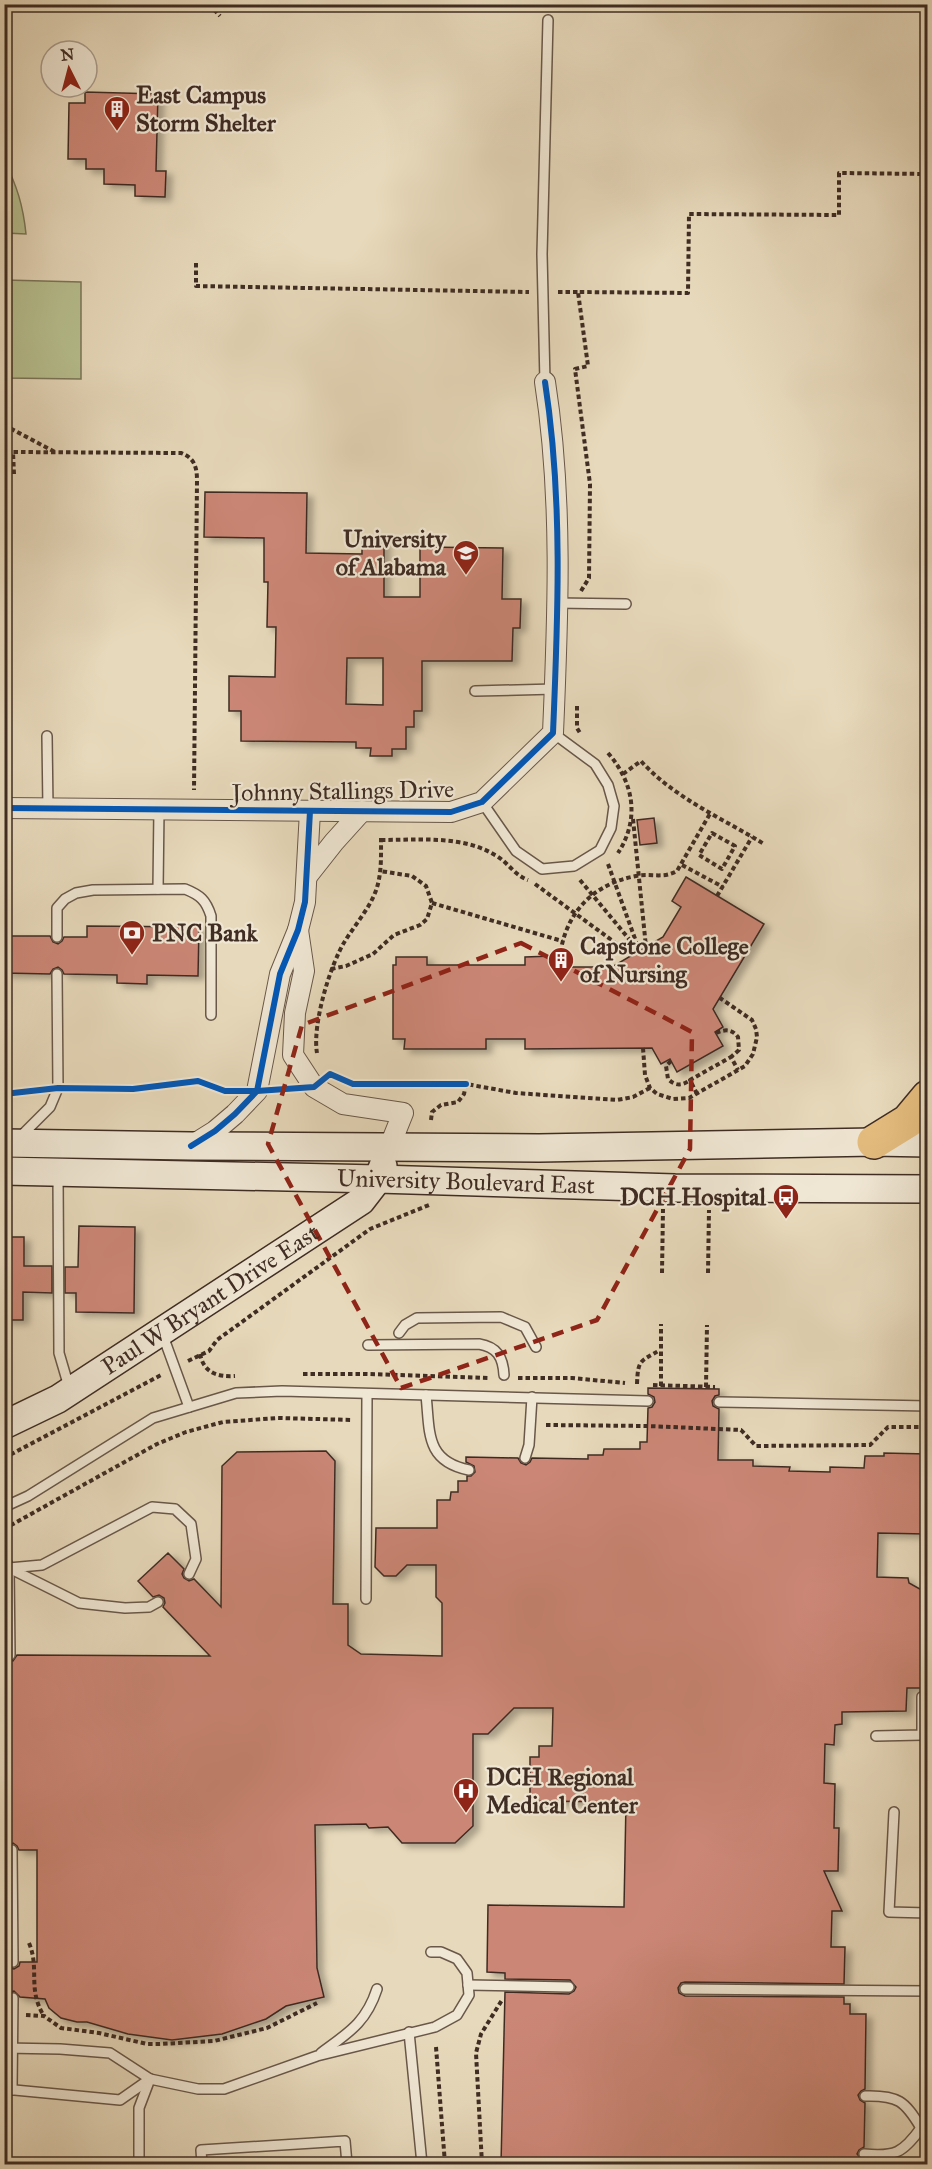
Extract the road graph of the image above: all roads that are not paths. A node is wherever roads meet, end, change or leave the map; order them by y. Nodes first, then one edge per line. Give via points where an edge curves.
1 (548, 20) dead end
2 (545, 382) joint
3 (556, 603) junction
4 (626, 604) dead end
5 (555, 690) junction
6 (475, 691) dead end
7 (553, 733) junction
8 (47, 736) dead end
9 (482, 802) junction
10 (4, 808) edge
11 (48, 808) junction
12 (159, 809) junction
13 (310, 811) junction
14 (372, 811) junction
15 (308, 875) junction
16 (158, 889) junction
17 (298, 930) junction
18 (57, 937) dead end
19 (57, 974) dead end
20 (211, 1015) dead end
21 (927, 1097) edge
22 (874, 1142) junction
23 (9, 1143) edge
24 (927, 1143) edge
25 (191, 1146) junction
26 (389, 1148) junction
27 (4, 1171) edge
28 (58, 1172) junction
29 (378, 1179) junction
30 (927, 1189) edge
31 (161, 1332) junction
32 (399, 1333) dead end
33 (368, 1345) dead end
34 (536, 1347) dead end
35 (500, 1376) road end
36 (71, 1391) junction
37 (367, 1394) junction
38 (426, 1395) junction
39 (532, 1397) junction
40 (648, 1401) dead end
41 (719, 1402) dead end
42 (927, 1406) edge
43 (189, 1407) junction
44 (4, 1425) edge
45 (525, 1458) dead end
46 (469, 1470) dead end
47 (4, 1507) edge
48 (4, 1556) edge
49 (9, 1568) junction
50 (189, 1574) dead end
51 (366, 1599) dead end
52 (158, 1602) dead end
53 (10, 1655) dead end
54 (927, 1696) edge
55 (876, 1736) dead end
56 (894, 1812) dead end
57 (12, 1850) dead end
58 (8, 1866) edge
59 (927, 1913) edge
60 (431, 1952) dead end
61 (13, 1962) dead end
62 (468, 1985) junction
63 (569, 1988) dead end
64 (377, 1989) dead end
65 (685, 1989) dead end
66 (927, 1991) edge
67 (13, 1998) dead end
68 (410, 2032) junction
69 (8, 2048) edge
70 (317, 2056) junction
71 (150, 2079) junction
72 (8, 2090) edge
73 (865, 2096) dead end
74 (924, 2129) edge
75 (864, 2154) dead end
76 (139, 2164) edge
77 (202, 2164) edge
78 (347, 2164) edge
79 (422, 2164) edge

1 - 2 lane via 542,254
2 - 3 street via 556,476
3 - 4 lane
3 - 5 street
5 - 6 lane
5 - 7 street
7 - 9 street, Johnny Stallings Drive
7 - 9 lane via 594,764 608,785 614,806 611,828 600,850 574,866 542,868 516,851
8 - 11 lane
9 - 14 street, Johnny Stallings Drive via 451,812
10 - 11 street, Johnny Stallings Drive
11 - 12 street, Johnny Stallings Drive
12 - 13 street, Johnny Stallings Drive
12 - 16 lane
13 - 14 street, Johnny Stallings Drive
13 - 15 street
14 - 15 street via 334,842
15 - 17 street
16 - 18 lane via 76,893 57,908
16 - 20 lane via 185,889 200,895 207,904 211,916
17 - 25 street via 280,974 257,1091 235,1114
17 - 26 street via 304,971 292,1056 314,1087 343,1104 403,1113
19 - 23 lane via 58,1088 50,1107
21 - 22 highway via 908,1121
22 - 24 main road, University Boulevard East
22 - 26 main road, University Boulevard East
23 - 25 main road, University Boulevard East
25 - 26 main road, University Boulevard East
26 - 29 main road, Paul W Bryant Drive East
27 - 28 main road, University Boulevard East
28 - 29 main road, University Boulevard East
28 - 36 lane via 58,1353
29 - 30 main road, University Boulevard East via 675,1188
29 - 31 main road, Paul W Bryant Drive East via 361,1200
31 - 36 main road, Paul W Bryant Drive East
31 - 43 lane
32 - 34 lane via 417,1318 501,1317 525,1327
33 - 35 lane via 490,1346 501,1355
36 - 44 main road, Paul W Bryant Drive East
37 - 38 lane
37 - 43 lane via 236,1393
37 - 51 lane
38 - 39 lane
38 - 46 lane via 434,1449 454,1467
39 - 40 lane
39 - 45 lane via 530,1445
41 - 42 lane
43 - 47 lane via 153,1418
48 - 49 lane
49 - 50 lane via 42,1565 152,1507 175,1509 191,1524 196,1559
49 - 52 lane via 79,1603 125,1608 149,1607
49 - 53 lane
54 - 55 lane via 922,1697 922,1735
56 - 59 lane via 890,1912
57 - 58 lane
58 - 61 lane
60 - 62 lane via 457,1959 467,1973
62 - 63 lane
62 - 68 lane via 469,1995 457,2015 435,2027
64 - 70 lane via 371,2007 355,2028
65 - 66 lane
67 - 69 lane
68 - 70 lane
68 - 79 lane
69 - 71 lane via 110,2053
69 - 72 lane
70 - 71 lane via 224,2089 198,2089
71 - 72 lane via 120,2100
71 - 76 lane via 139,2108
73 - 74 lane via 902,2101
74 - 75 lane via 894,2155
77 - 78 lane via 201,2150 345,2141

